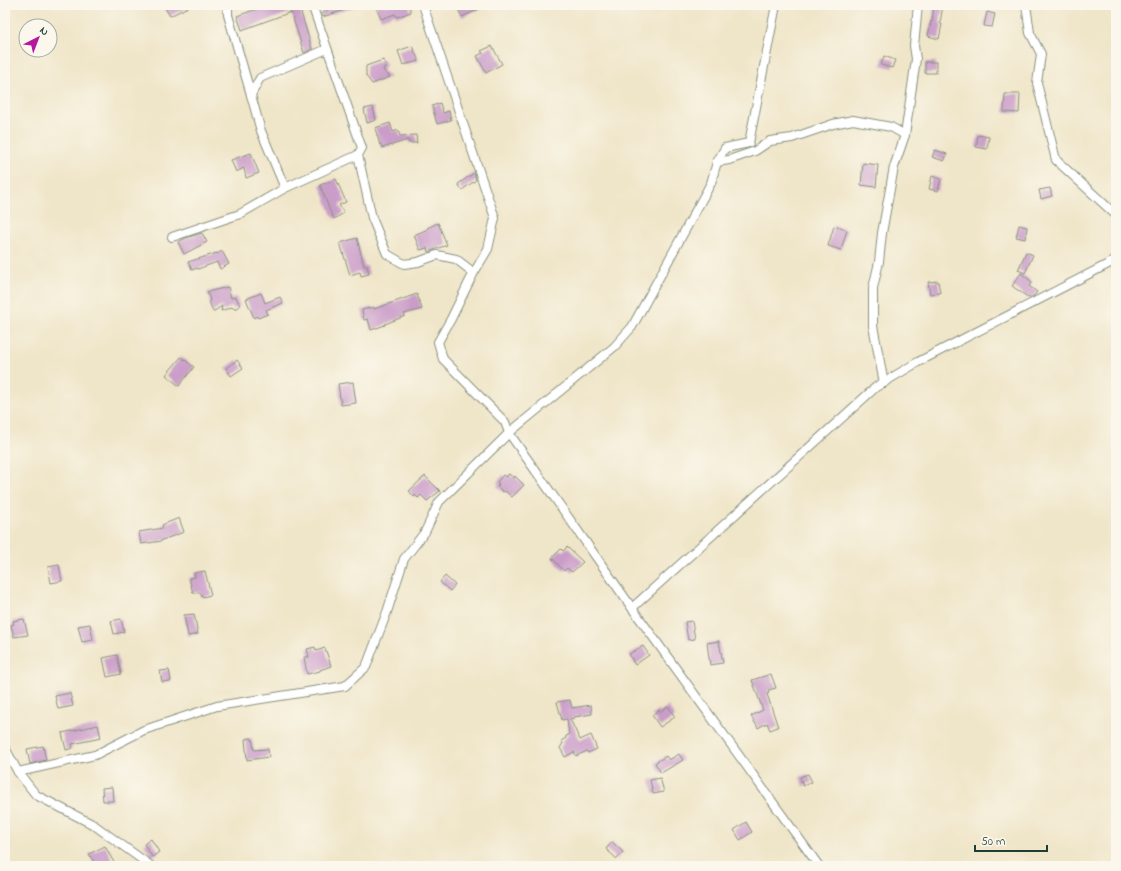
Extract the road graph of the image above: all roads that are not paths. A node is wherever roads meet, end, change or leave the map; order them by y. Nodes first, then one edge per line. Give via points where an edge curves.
1 (228, 5) edge
2 (312, 5) edge
3 (423, 5) edge
4 (776, 5) edge
5 (918, 5) edge
6 (1026, 5) edge
7 (327, 49) junction
8 (252, 95) junction
9 (905, 135) junction
10 (358, 155) junction
11 (717, 162) junction
12 (286, 188) junction
13 (1116, 215) edge
14 (172, 237) dead end
15 (1116, 260) edge
16 (472, 276) junction
17 (884, 383) junction
18 (509, 433) junction
19 (632, 608) junction
20 (5, 748) edge
21 (18, 772) junction
22 (151, 866) edge
23 (819, 866) edge

1 - 8 street via 228,15
2 - 7 street
3 - 16 street via 495,218 488,249
4 - 11 street via 749,143 725,148
5 - 9 street via 914,46 916,59
6 - 13 street via 1030,33 1041,54 1037,83 1056,160
7 - 8 street via 260,78
7 - 10 street via 362,148
8 - 12 street via 261,131
9 - 11 street via 891,127 853,120 792,138 770,141 755,151
9 - 17 street via 894,167 873,288 873,326
10 - 12 street
10 - 16 street via 372,218 387,254 404,264 437,255 456,259 469,269
11 - 18 street via 711,183 632,327 614,347
12 - 14 street via 240,214
15 - 17 street via 918,362
16 - 18 street via 438,342 443,359 506,422
17 - 19 street via 870,392
18 - 19 street
18 - 21 street via 439,502 425,532 404,559 366,666 345,686 217,706 144,730 95,755
19 - 23 street
20 - 21 street
21 - 22 street via 36,795 94,825

